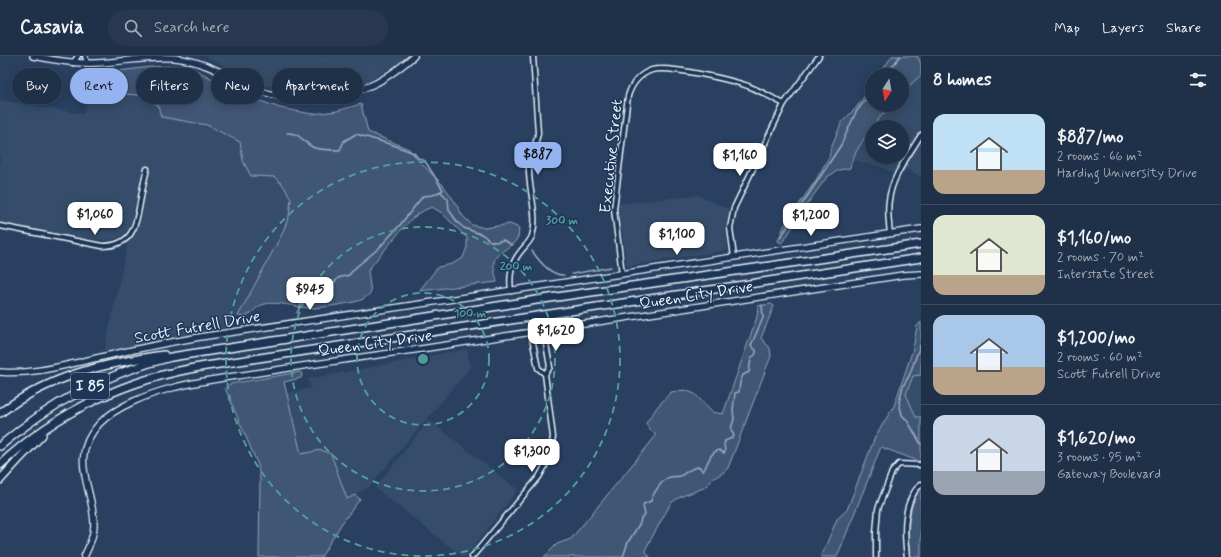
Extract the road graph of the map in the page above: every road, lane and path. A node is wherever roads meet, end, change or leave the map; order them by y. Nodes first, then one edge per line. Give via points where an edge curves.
1 (33, 56) edge
2 (78, 56) edge
3 (85, 56) edge
4 (414, 56) edge
5 (533, 56) edge
6 (819, 56) edge
7 (73, 63) junction
8 (87, 63) junction
9 (784, 104) junction
10 (921, 135) edge
11 (147, 169) dead end
12 (0, 226) edge
13 (921, 230) edge
14 (890, 234) junction
15 (921, 244) edge
16 (734, 257) junction
17 (921, 258) edge
18 (622, 274) junction
19 (921, 274) edge
20 (510, 290) junction
21 (539, 331) junction
22 (194, 353) junction
23 (0, 372) edge
24 (545, 374) junction
25 (0, 413) edge
26 (63, 417) junction
27 (0, 446) edge
28 (0, 465) edge
29 (921, 465) edge
30 (0, 480) edge
31 (921, 484) edge
32 (84, 557) edge
33 (472, 557) edge
34 (876, 557) edge
35 (907, 557) edge

1 - 7 street
2 - 7 street
3 - 8 street
4 - 8 street via 388,76 363,89 334,98 310,100 263,91 202,64 181,58 162,57
5 - 20 street via 538,133 529,169 534,229 529,241 513,262
6 - 9 street
7 - 8 street
9 - 16 street via 732,211 730,228
9 - 18 street, Executive Street via 738,82 672,69 653,69 633,83 628,96 614,209
10 - 14 street via 892,188 888,206
11 - 12 street via 136,223 129,237 115,245 102,246
13 - 14 street, Scott Futrell Drive
14 - 16 street, Scott Futrell Drive
15 - 22 highway, I 85
16 - 18 street, Scott Futrell Drive
17 - 26 highway, I 85 via 196,367 130,385
18 - 20 street, Scott Futrell Drive
19 - 21 street, Queen City Drive
20 - 23 street, Scott Futrell Drive via 200,337 38,372
21 - 24 street via 545,338 550,367
21 - 24 street via 532,338 538,368
21 - 32 street, Queen City Drive via 201,382 144,397 100,422 85,448 84,473 94,525
22 - 25 highway via 141,358 74,374 33,391
22 - 27 highway, I 85 via 149,363 91,385 47,410
24 - 33 street via 553,437 549,459 539,477
26 - 28 highway, I 85 via 24,444
26 - 30 highway via 31,446
29 - 34 street via 899,464 893,470 878,509
31 - 35 street via 914,492 907,511

